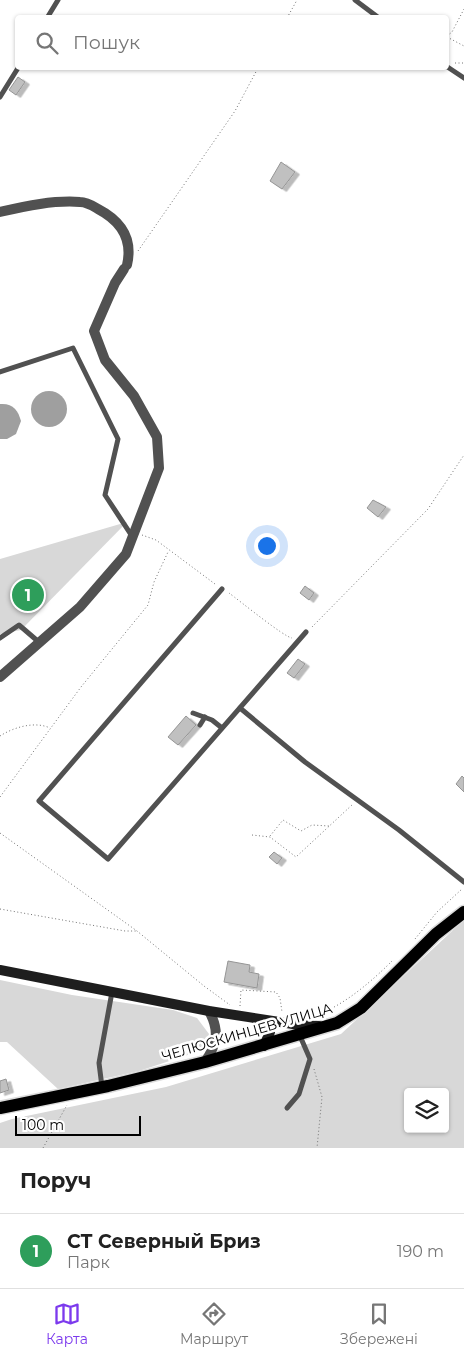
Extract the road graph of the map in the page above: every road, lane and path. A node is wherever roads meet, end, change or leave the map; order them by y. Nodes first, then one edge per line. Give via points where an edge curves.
1 (58, 0) edge
2 (297, 0) edge
3 (355, 0) edge
4 (464, 9) edge
5 (48, 15) edge
6 (289, 15) edge
7 (375, 15) edge
8 (449, 34) edge
9 (449, 37) edge
10 (464, 46) edge
11 (449, 63) edge
12 (464, 63) edge
13 (449, 64) edge
14 (17, 70) edge
15 (257, 70) edge
16 (464, 78) edge
17 (0, 97) edge
18 (0, 212) edge
19 (125, 267) junction
20 (0, 372) edge
21 (464, 455) edge
22 (134, 534) junction
23 (168, 551) junction
24 (222, 589) junction
25 (306, 632) junction
26 (0, 638) edge
27 (40, 643) junction
28 (0, 677) edge
29 (240, 708) junction
30 (192, 713) dead end
31 (205, 717) junction
32 (200, 725) dead end
33 (50, 728) junction
34 (222, 728) junction
35 (0, 736) edge
36 (0, 797) edge
37 (357, 800) junction
38 (330, 826) junction
39 (0, 833) edge
40 (252, 835) dead end
41 (270, 837) junction
42 (464, 882) edge
43 (464, 888) edge
44 (0, 909) edge
45 (464, 912) edge
46 (137, 930) junction
47 (414, 940) dead end
48 (395, 958) dead end
49 (0, 970) edge
50 (112, 991) junction
51 (209, 1011) junction
52 (241, 1016) junction
53 (255, 1019) junction
54 (280, 1023) junction
55 (300, 1030) junction
56 (286, 1040) junction
57 (264, 1046) junction
58 (310, 1059) junction
59 (205, 1062) junction
60 (102, 1087) junction
61 (74, 1092) junction
62 (0, 1108) edge
63 (287, 1108) dead end
64 (43, 1148) edge
65 (316, 1148) edge

1 - 5 lane
2 - 6 path
3 - 7 lane
4 - 8 path
9 - 10 path
11 - 12 path
13 - 16 lane
14 - 17 lane
15 - 19 path via 234,111 156,228
18 - 19 street via 58,202 90,204 110,215 124,232 129,253
19 - 22 street via 94,331 105,360 134,396 156,437 159,468
20 - 22 lane via 73,348 118,439 105,495
21 - 25 path via 428,509
22 - 23 path via 156,540
22 - 27 street via 126,554 80,607
23 - 24 path
23 - 33 path via 154,582 148,606
24 - 25 path via 286,637 296,639
24 - 34 lane via 39,801 108,859
25 - 29 lane
26 - 27 lane via 19,624
27 - 28 street
29 - 34 lane
29 - 37 lane
30 - 31 lane
31 - 32 lane
31 - 34 lane
33 - 35 path via 27,726 11,729
33 - 36 path
37 - 38 path
37 - 42 lane
38 - 41 path via 312,825 301,831 283,820
38 - 41 path via 296,858
39 - 46 path
40 - 41 path
43 - 47 path via 436,912
44 - 46 path via 125,931
45 - 55 main road, ЧЕЛЮСКИНЦЕВ УЛИЦА via 436,934 361,1008 338,1023
46 - 52 path via 237,1009
48 - 55 path via 332,1010 312,1016
49 - 50 main road
50 - 51 main road
50 - 60 lane via 99,1063
51 - 52 main road
51 - 59 street via 217,1031 215,1046
52 - 53 main road
52 - 54 path via 241,990 268,990 276,992 280,998
53 - 54 main road
53 - 56 main road via 280,1029
53 - 57 main road via 270,1032
54 - 55 main road
55 - 56 main road, ЧЕЛЮСКИНЦЕВ УЛИЦА
55 - 58 lane
56 - 57 main road, ЧЕЛЮСКИНЦЕВ УЛИЦА
57 - 59 main road, ЧЕЛЮСКИНЦЕВ УЛИЦА
58 - 63 lane via 299,1094
58 - 65 path via 322,1097
59 - 60 main road, ЧЕЛЮСКИНЦЕВ УЛИЦА
60 - 61 main road, ЧЕЛЮСКИНЦЕВ УЛИЦА
61 - 62 main road, ЧЕЛЮСКИНЦЕВ УЛИЦА
61 - 64 path

